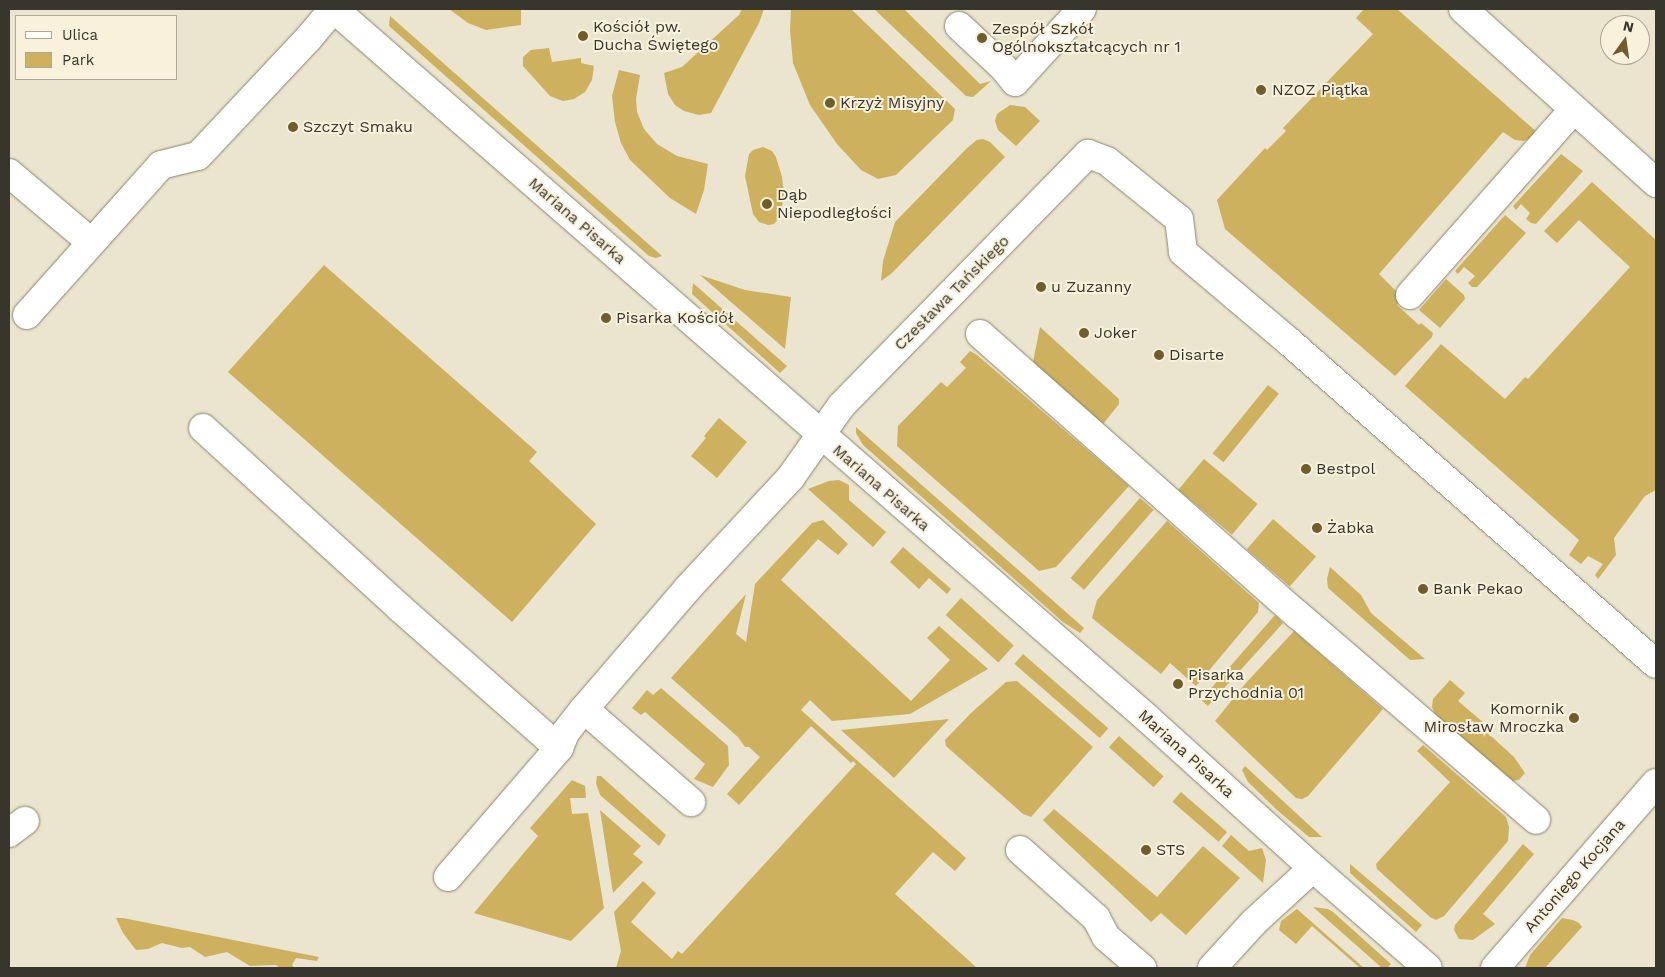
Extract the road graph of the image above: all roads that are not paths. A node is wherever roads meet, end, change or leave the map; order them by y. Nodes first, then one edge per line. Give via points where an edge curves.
1 (334, 9) edge
2 (1082, 9) edge
3 (1463, 9) edge
4 (959, 26) dead end
5 (1573, 110) junction
6 (9, 173) edge
7 (1656, 183) edge
8 (91, 242) junction
9 (1410, 295) dead end
10 (27, 315) dead end
11 (980, 334) dead end
12 (203, 428) dead end
13 (820, 435) junction
14 (1656, 664) edge
15 (584, 709) junction
16 (559, 748) junction
17 (1656, 783) edge
18 (691, 802) dead end
19 (1536, 820) dead end
20 (1020, 850) dead end
21 (1313, 868) junction
22 (448, 877) dead end
23 (1142, 968) edge
24 (1212, 968) edge
25 (1428, 968) edge
26 (1494, 968) edge

1 - 8 street via 198,156 161,165
1 - 13 street, Mariana Pisarka
2 - 4 street via 1016,82
3 - 5 street
5 - 7 street
5 - 9 street
6 - 8 street
8 - 10 street
11 - 19 street
12 - 16 street
13 - 14 street, Czesława Tańskiego via 841,406 1088,154 1107,161 1179,219 1183,252
13 - 15 street, Czesława Tańskiego via 791,477 688,588
13 - 21 street, Mariana Pisarka via 1140,712
15 - 16 street, Czesława Tańskiego via 565,733
15 - 18 street
16 - 22 street, Czesława Tańskiego
17 - 26 street, Antoniego Kocjana
20 - 23 street via 1096,918 1106,936
21 - 24 street via 1254,922
21 - 25 street, Mariana Pisarka

